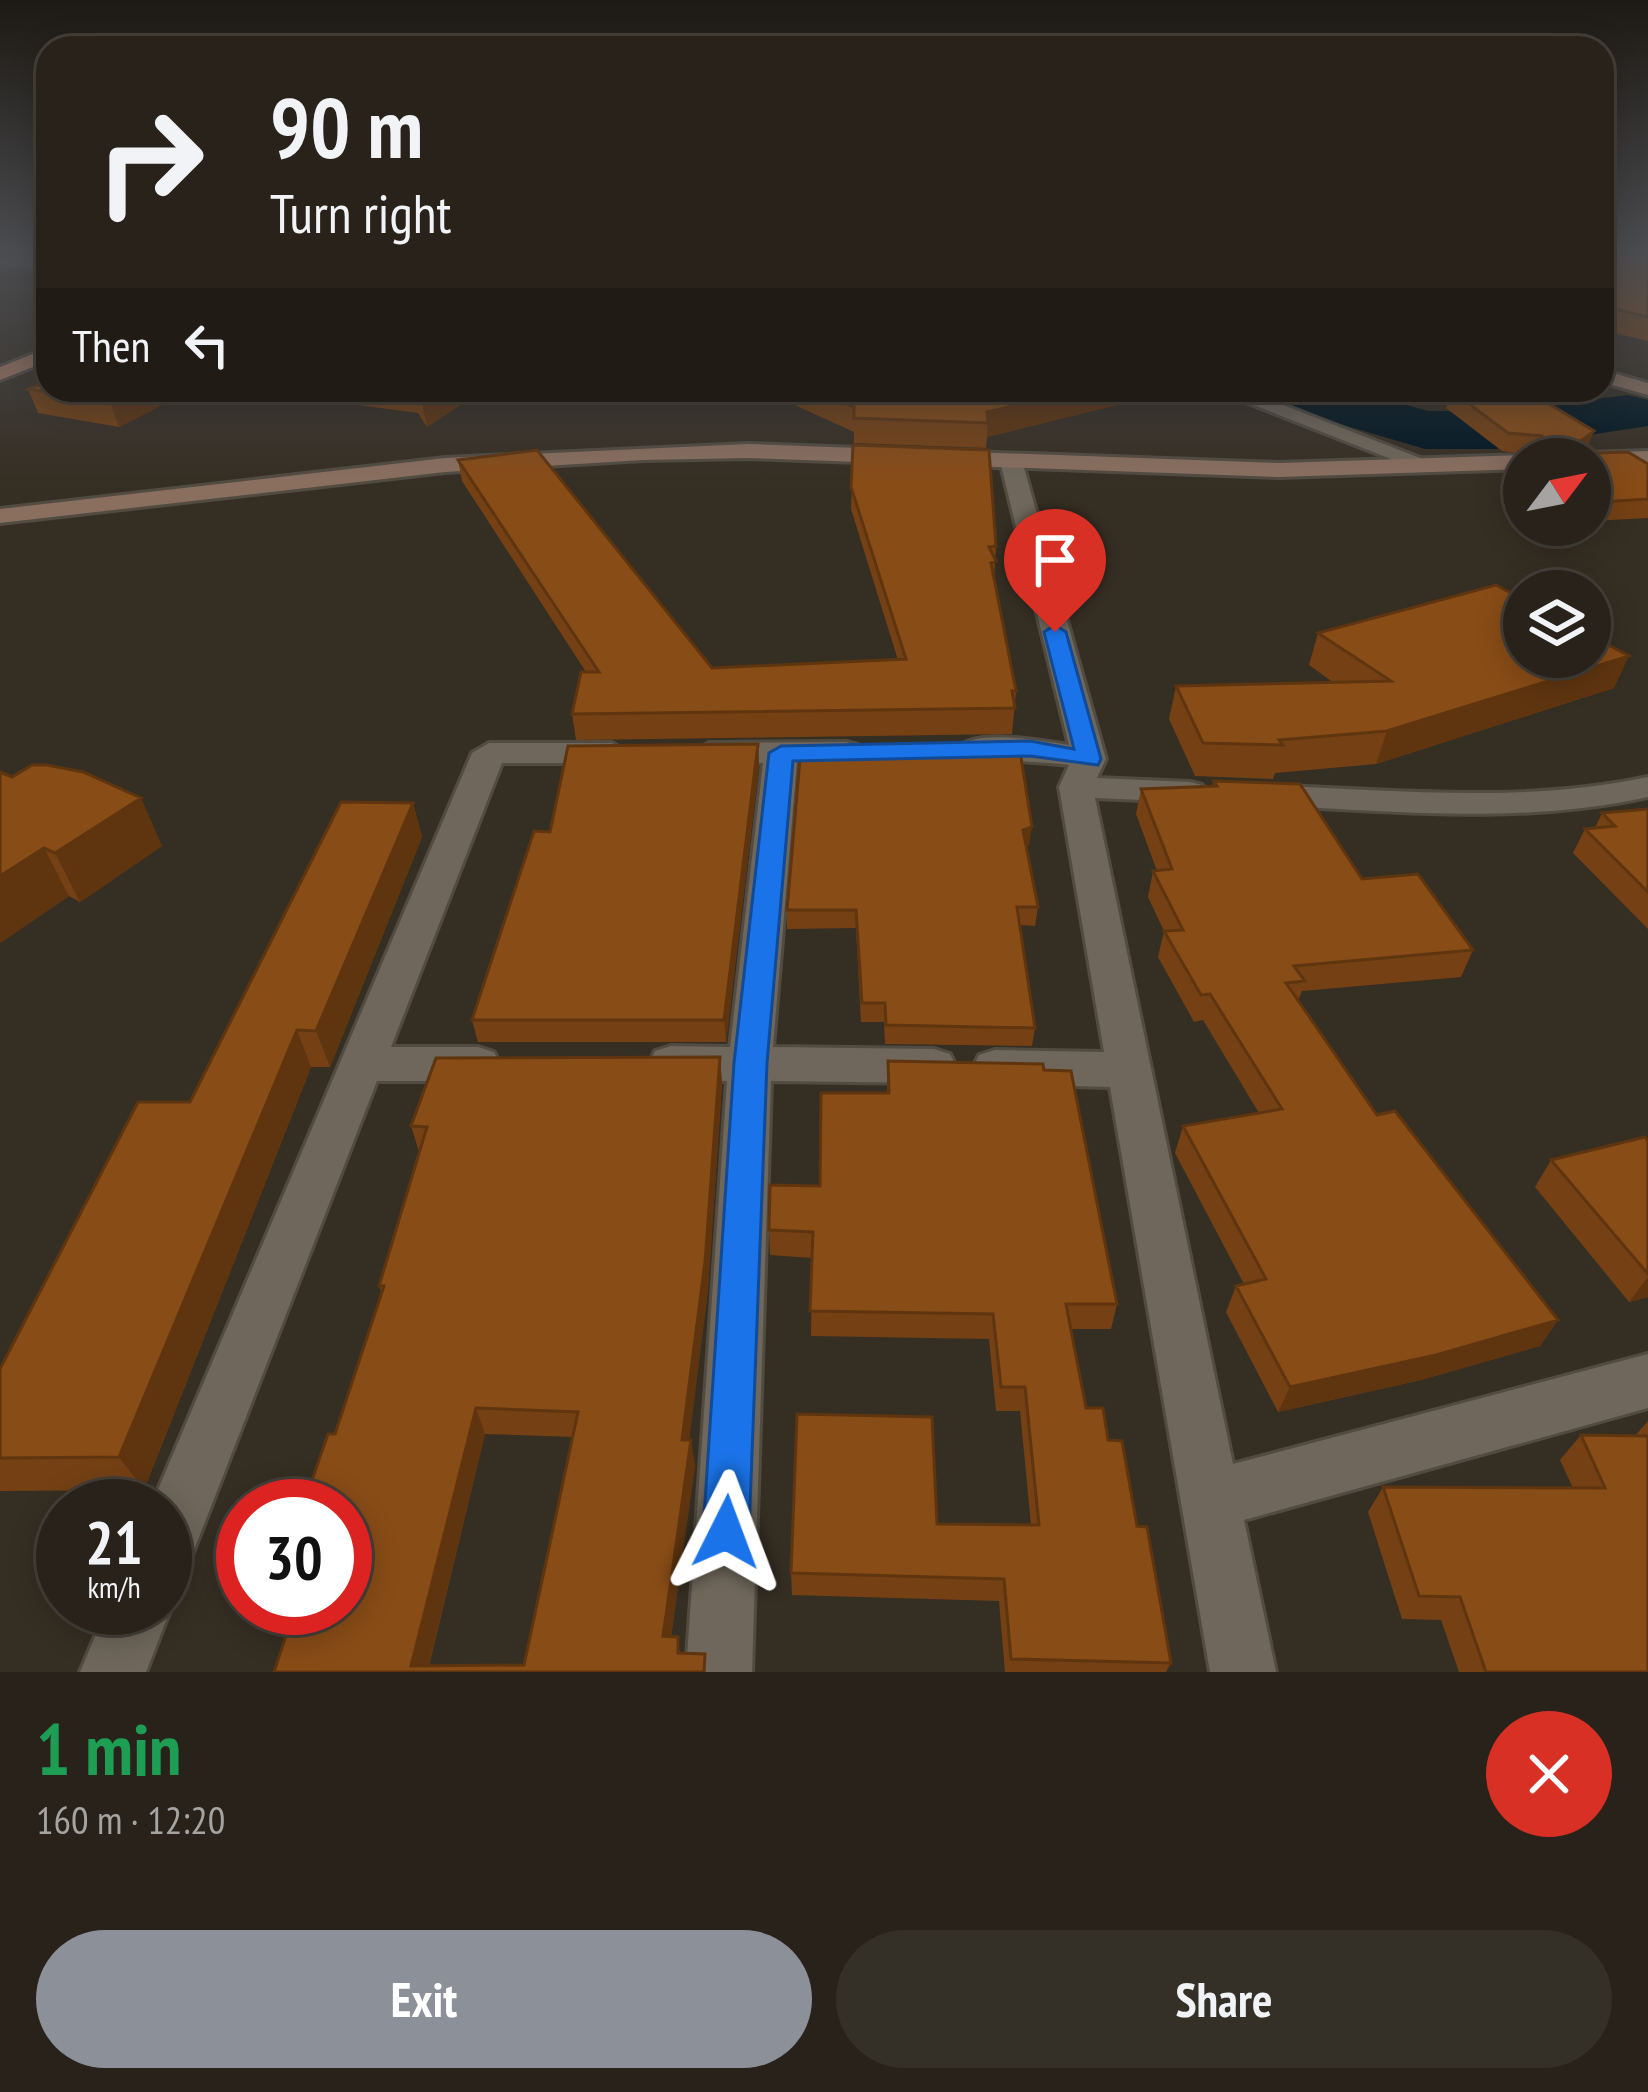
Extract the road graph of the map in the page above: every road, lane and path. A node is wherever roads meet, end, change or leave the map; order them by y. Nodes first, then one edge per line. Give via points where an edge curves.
1 (36, 359) edge
2 (0, 374) edge
3 (1614, 379) edge
4 (1648, 388) edge
5 (1257, 402) edge
6 (1648, 458) edge
7 (1611, 459) edge
8 (1011, 461) junction
9 (1503, 463) edge
10 (1427, 465) junction
11 (0, 516) edge
12 (940, 750) edge
13 (894, 751) edge
14 (781, 753) junction
15 (1082, 773) junction
16 (1648, 787) edge
17 (637, 1063) edge
18 (750, 1063) junction
19 (364, 1064) junction
20 (523, 1064) edge
21 (1130, 1070) junction
22 (1648, 1381) edge
23 (192, 1481) edge
24 (1208, 1500) junction
25 (128, 1635) edge
26 (113, 1672) edge
27 (719, 1672) edge
28 (1243, 1672) edge

1 - 2 main road
3 - 4 street
5 - 10 street
6 - 7 street
8 - 10 street via 1279,470
8 - 11 street via 748,451 562,456
8 - 15 street
9 - 10 street
12 - 15 street via 1030,748
13 - 14 street
14 - 18 street
14 - 19 street via 489,753
15 - 16 street via 1392,800 1541,801
15 - 21 street
17 - 18 street
18 - 21 street
18 - 27 street
19 - 20 street
19 - 23 street
21 - 24 street
22 - 24 street
24 - 28 street
25 - 26 street

